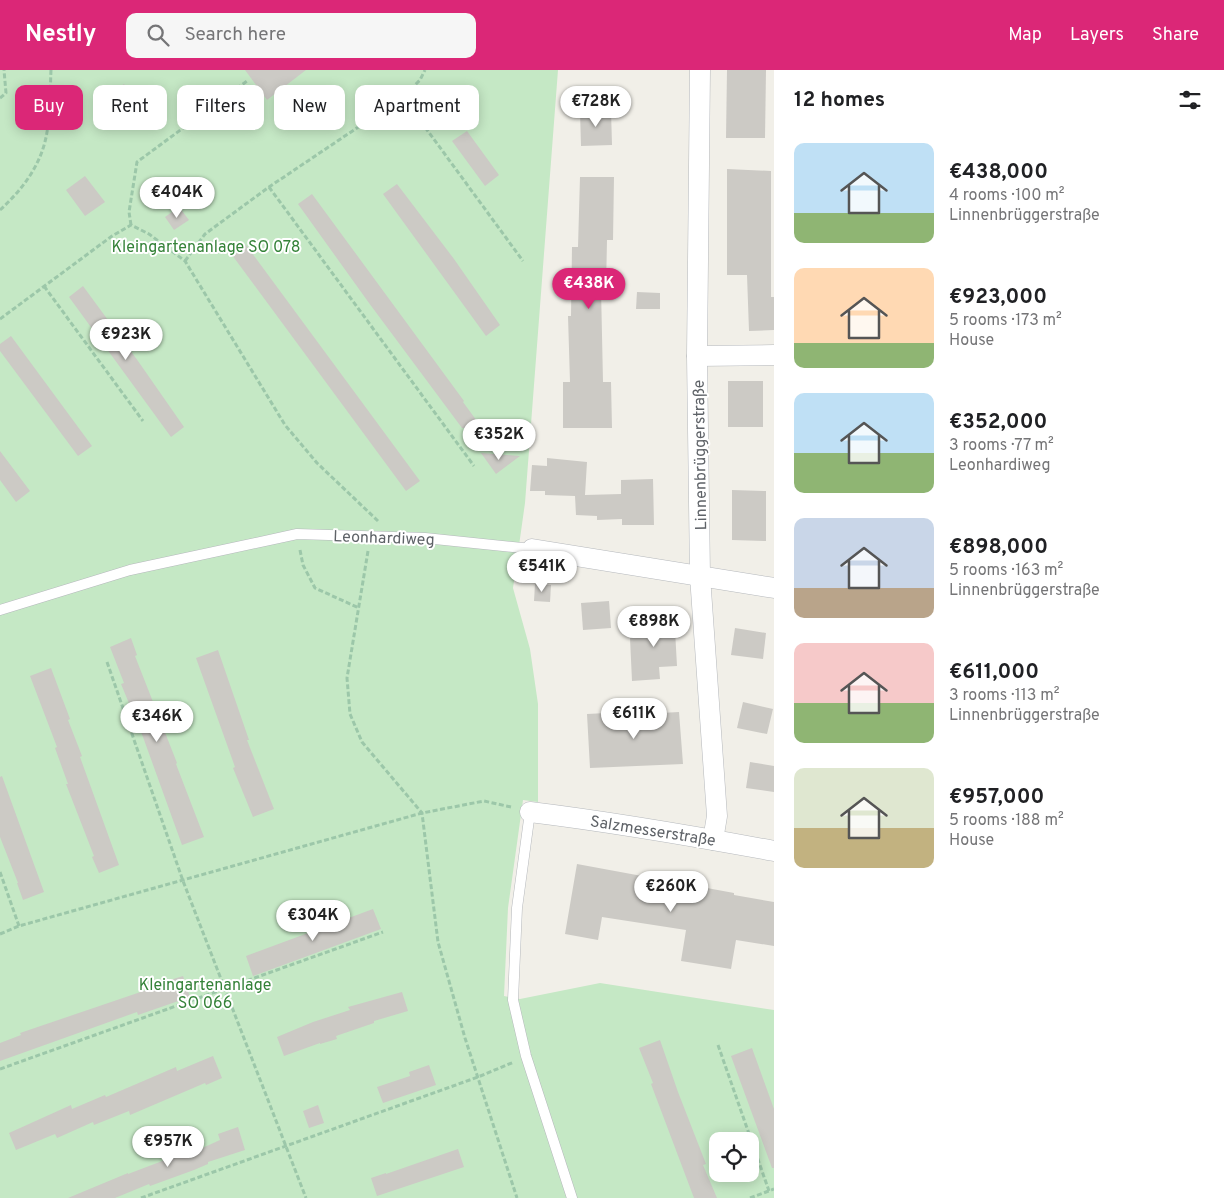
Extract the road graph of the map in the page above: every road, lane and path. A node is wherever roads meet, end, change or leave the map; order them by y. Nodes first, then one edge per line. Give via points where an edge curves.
1 (4, 70) edge
2 (51, 70) edge
3 (425, 70) edge
4 (700, 70) edge
5 (247, 81) dead end
6 (415, 85) edge
7 (0, 98) edge
8 (355, 129) edge
9 (427, 130) edge
10 (269, 187) junction
11 (0, 210) edge
12 (131, 225) junction
13 (185, 261) junction
14 (522, 261) dead end
15 (44, 286) junction
16 (0, 319) edge
17 (774, 355) edge
18 (697, 356) junction
19 (143, 421) dead end
20 (474, 466) dead end
21 (297, 534) junction
22 (370, 536) junction
23 (388, 536) junction
24 (532, 549) joint
25 (700, 576) junction
26 (774, 588) edge
27 (359, 608) junction
28 (0, 610) edge
29 (107, 662) dead end
30 (530, 812) junction
31 (422, 813) junction
32 (714, 840) junction
33 (774, 851) edge
34 (0, 872) edge
35 (183, 881) junction
36 (19, 926) junction
37 (383, 932) dead end
38 (0, 934) edge
39 (224, 988) junction
40 (718, 1045) dead end
41 (526, 1056) junction
42 (0, 1069) edge
43 (478, 1077) junction
44 (286, 1146) junction
45 (774, 1189) edge
46 (770, 1191) junction
47 (141, 1198) edge
48 (306, 1198) edge
49 (517, 1198) edge
50 (572, 1198) edge
51 (750, 1198) edge

1 - 7 path via 6,93
2 - 11 path via 47,132 42,152 22,188
3 - 6 path
4 - 18 street, Linnenbrüggerstraße
5 - 12 path via 137,162 129,212
8 - 10 path
9 - 14 path
10 - 13 path via 205,234
10 - 20 path
12 - 13 path
12 - 15 path
13 - 23 path via 285,425
15 - 16 path
15 - 19 path
17 - 18 street
18 - 25 street, Linnenbrüggerstraße
21 - 22 lane, Leonhardiweg
21 - 27 path via 303,565 315,588
21 - 28 lane, Leonhardiweg via 130,570
22 - 23 lane, Leonhardiweg
22 - 27 path
23 - 24 lane, Leonhardiweg
24 - 25 street, Leonhardiweg
25 - 26 street, Leonhardiweg
25 - 32 street, Linnenbrüggerstraße via 718,816
27 - 31 path via 347,678 350,714 362,742
29 - 35 path
30 - 31 path via 484,802
30 - 32 street, Salzmesserstraße
30 - 41 lane via 517,908 513,1000
31 - 35 path
31 - 43 path via 438,942
32 - 33 street, Salzmesserstraße
34 - 36 path
35 - 36 path
35 - 39 path
36 - 38 path
37 - 39 path
39 - 42 path
39 - 44 path
40 - 46 path
41 - 43 path
41 - 50 lane
43 - 44 path
43 - 49 path
44 - 47 path
44 - 48 path
45 - 46 path
46 - 51 path

